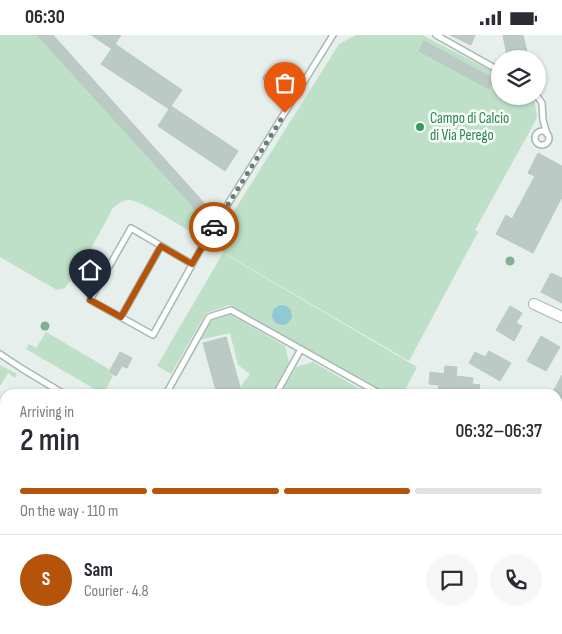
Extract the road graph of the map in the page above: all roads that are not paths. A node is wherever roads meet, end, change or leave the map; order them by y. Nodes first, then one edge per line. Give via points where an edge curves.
1 (333, 35) edge
2 (436, 35) edge
3 (491, 66) edge
4 (267, 78) dead end
5 (294, 97) junction
6 (542, 105) edge
7 (543, 120) junction
8 (537, 133) junction
9 (547, 134) junction
10 (161, 246) junction
11 (192, 264) junction
12 (534, 304) dead end
13 (121, 317) junction
14 (562, 317) edge
15 (301, 349) junction
16 (0, 354) edge
17 (56, 389) edge
18 (169, 389) edge
19 (279, 389) edge
20 (372, 389) edge

1 - 5 lane
2 - 3 lane
4 - 5 lane
5 - 11 lane
6 - 7 lane
7 - 8 lane
7 - 9 lane
8 - 9 lane
8 - 9 lane via 535,141 542,145 547,144
10 - 11 lane
10 - 13 lane
10 - 13 lane via 131,228 90,300
11 - 13 lane via 153,335
12 - 14 street
15 - 18 lane via 231,310 209,317
15 - 19 lane
15 - 20 lane
16 - 17 lane

